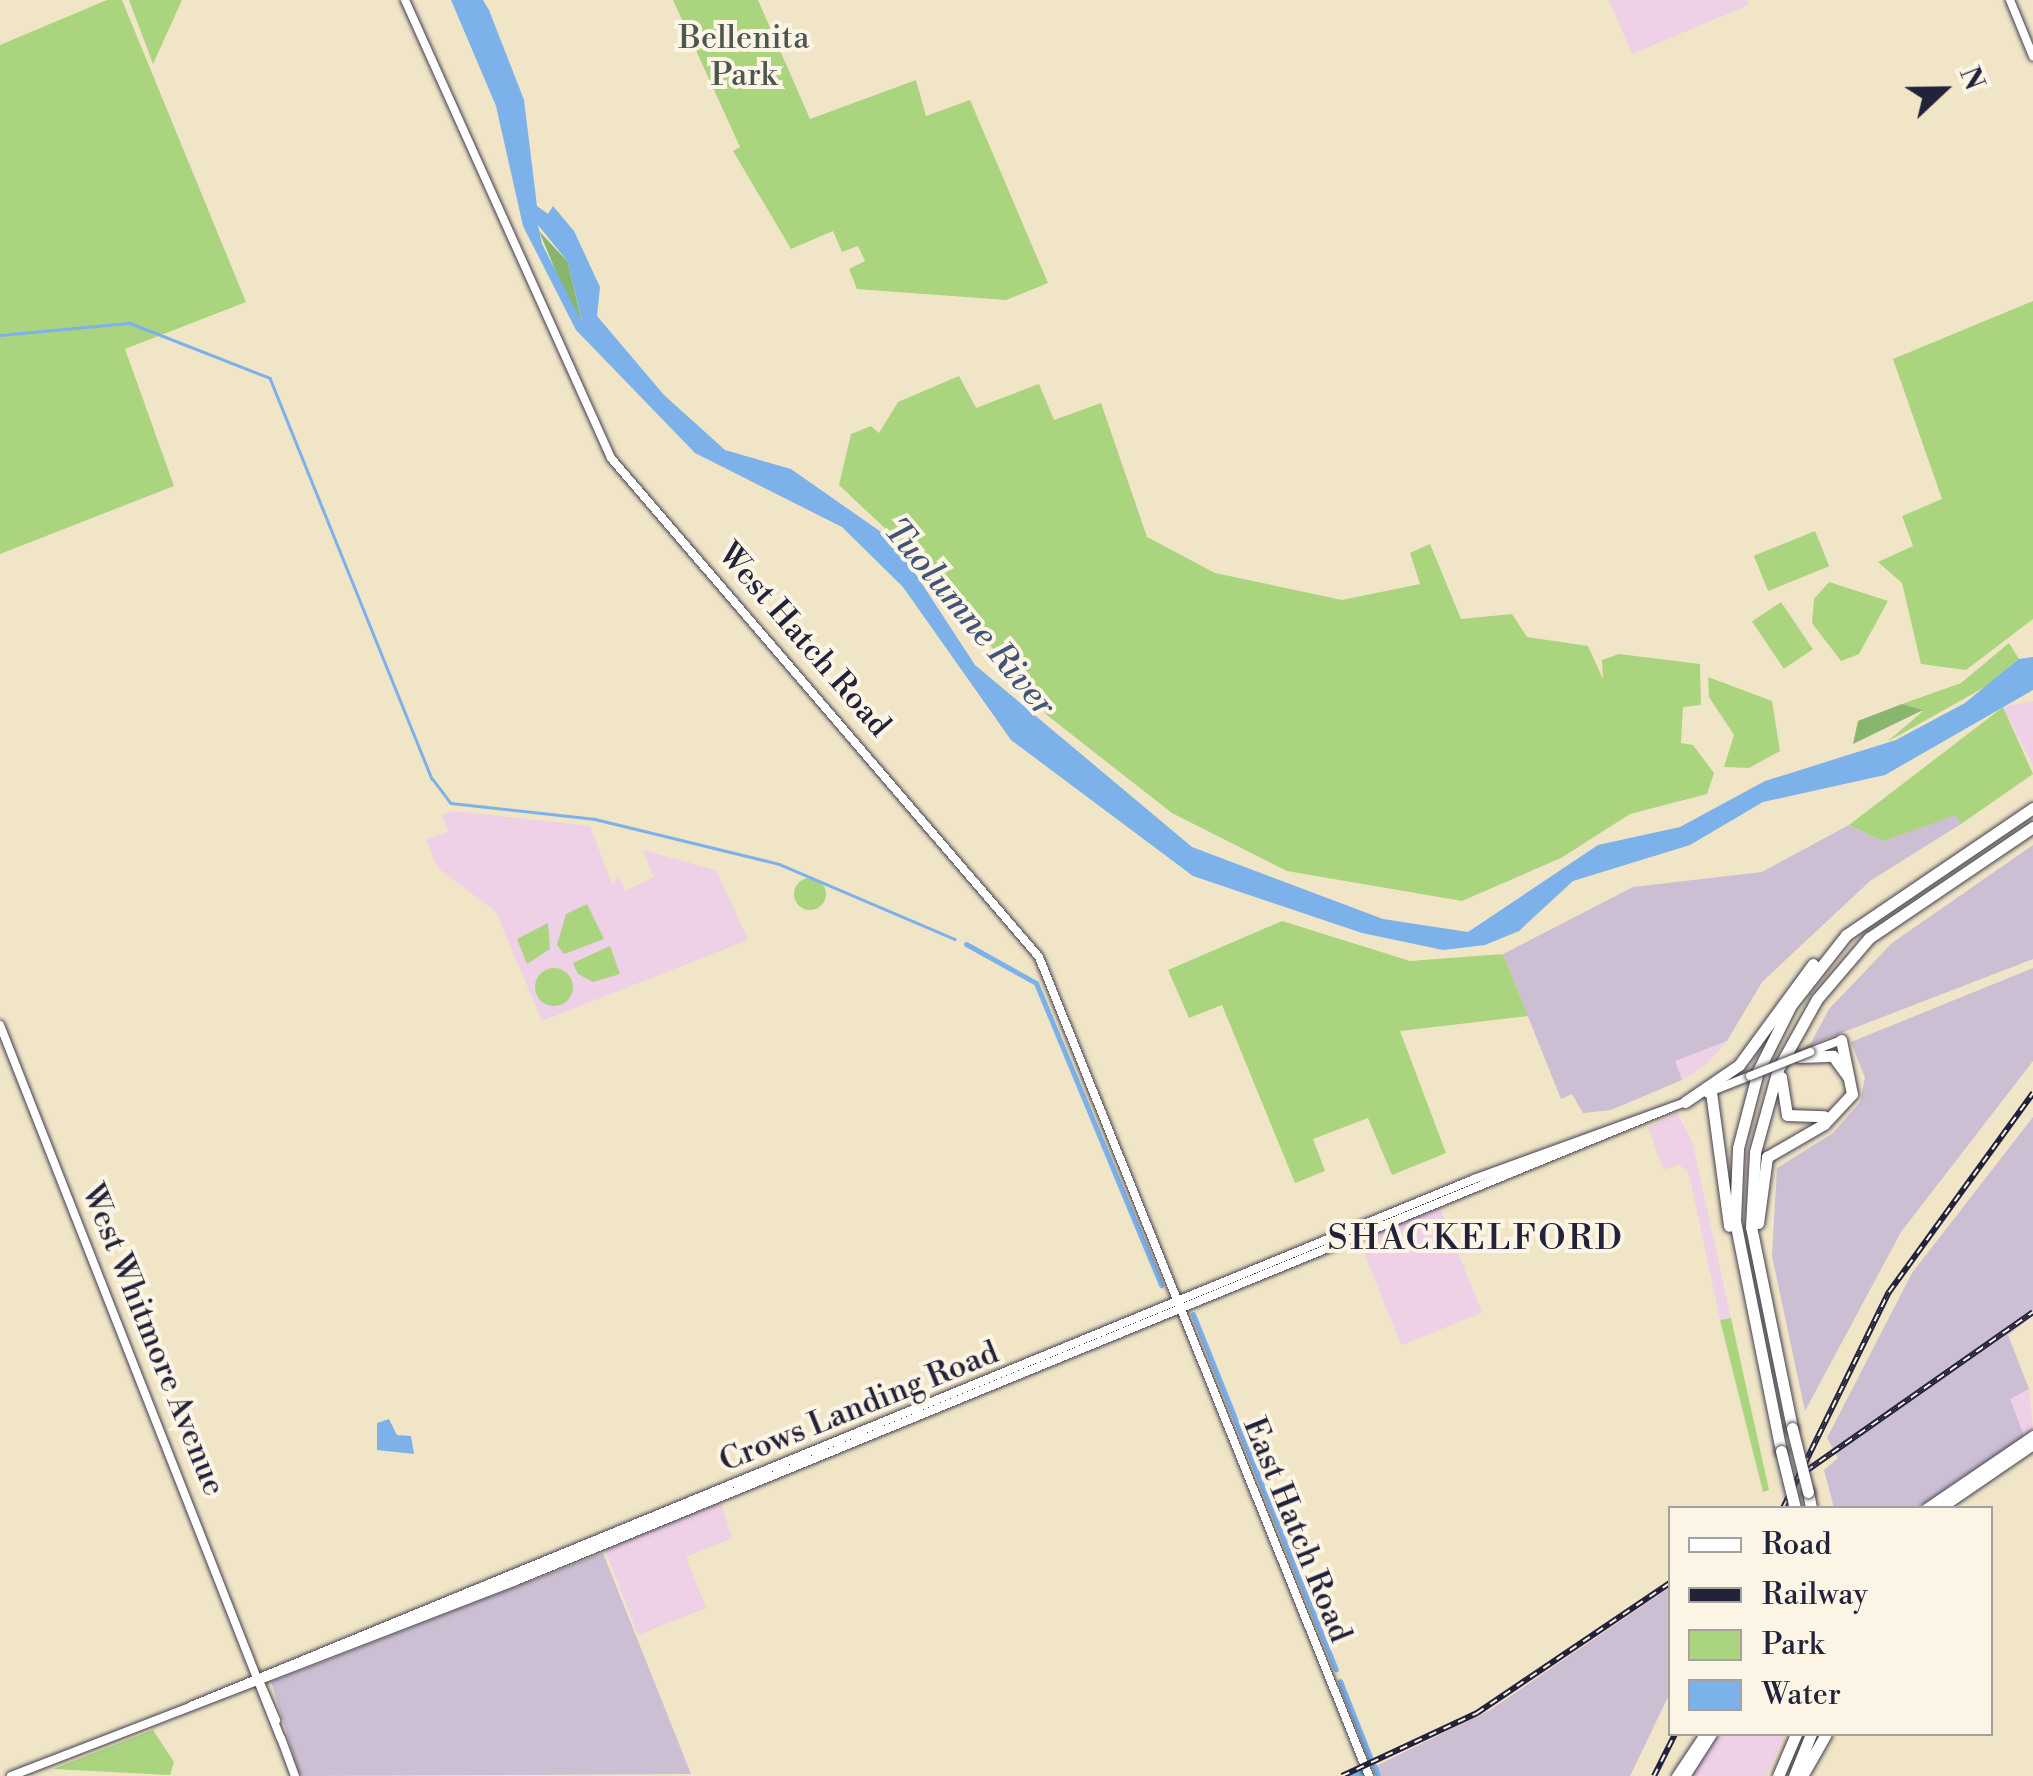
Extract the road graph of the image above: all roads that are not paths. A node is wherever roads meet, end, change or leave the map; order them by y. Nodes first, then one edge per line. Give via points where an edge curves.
1 (405, 0) edge
2 (2010, 0) edge
3 (2033, 56) edge
4 (2033, 808) edge
5 (2033, 828) edge
6 (1846, 935) junction
7 (0, 1025) edge
8 (1792, 1040) junction
9 (1838, 1042) junction
10 (1810, 1053) junction
11 (1796, 1058) joint
12 (1846, 1069) junction
13 (1712, 1092) junction
14 (1678, 1105) junction
15 (1712, 1117) junction
16 (1546, 1154) junction
17 (1474, 1179) junction
18 (1441, 1200) junction
19 (1754, 1252) junction
20 (1293, 1256) junction
21 (1744, 1300) junction
22 (1180, 1306) junction
23 (1010, 1373) junction
24 (987, 1390) junction
25 (2033, 1435) edge
26 (836, 1444) junction
27 (2033, 1446) edge
28 (804, 1465) junction
29 (720, 1495) junction
30 (1795, 1506) edge
31 (1811, 1506) edge
32 (1929, 1506) edge
33 (1945, 1506) edge
34 (674, 1510) junction
35 (646, 1529) junction
36 (566, 1553) junction
37 (513, 1574) junction
38 (530, 1576) junction
39 (492, 1590) junction
40 (435, 1603) junction
41 (423, 1616) junction
42 (257, 1680) junction
43 (1703, 1736) edge
44 (1710, 1736) edge
45 (1795, 1736) edge
46 (1811, 1736) edge
47 (1825, 1736) edge
48 (1694, 1755) junction
49 (11, 1776) edge
50 (296, 1776) edge
51 (1370, 1776) edge
52 (1676, 1776) edge
53 (1685, 1776) edge
54 (1778, 1776) edge
55 (1794, 1776) edge
56 (1802, 1776) edge

1 - 22 main road, West Hatch Road via 604,446 1026,936
2 - 3 main road
4 - 6 highway
5 - 8 highway via 1869,938
6 - 14 highway via 1778,1001 1739,1065
6 - 21 highway via 1791,1005 1751,1090 1735,1184
7 - 42 main road, West Whitmore Avenue
8 - 12 highway via 1778,1094 1793,1119 1827,1114 1846,1094
8 - 19 highway via 1755,1152
9 - 10 main road
9 - 12 highway
9 - 19 highway via 1852,1094 1824,1124 1767,1157
10 - 11 highway, bridge
10 - 12 highway
11 - 13 main road, Crows Landing Road, bridge
13 - 14 main road, Crows Landing Road
13 - 15 highway
14 - 15 highway via 1698,1104
14 - 16 main road, Crows Landing Road
15 - 21 highway
16 - 17 main road, Crows Landing Road
16 - 18 main road, Crows Landing Road
17 - 18 main road
17 - 20 main road, Crows Landing Road
18 - 20 main road, Crows Landing Road
19 - 31 highway, bridge
20 - 22 main road, Crows Landing Road
20 - 22 main road, Crows Landing Road
21 - 30 highway, bridge
22 - 23 main road, Crows Landing Road
22 - 24 main road, Crows Landing Road
22 - 51 main road, East Hatch Road
23 - 24 main road
23 - 26 main road, Crows Landing Road
24 - 28 main road, Crows Landing Road
25 - 32 main road
26 - 28 main road
26 - 29 main road, Crows Landing Road
27 - 33 main road
28 - 29 main road, Crows Landing Road
29 - 34 main road, Crows Landing Road
29 - 35 main road, Crows Landing Road
34 - 35 main road
34 - 36 main road, Crows Landing Road
35 - 38 main road, Crows Landing Road
36 - 37 main road, Crows Landing Road
36 - 38 main road
37 - 39 main road
37 - 40 main road, Crows Landing Road
38 - 39 main road, Crows Landing Road
39 - 41 main road, Crows Landing Road
40 - 41 main road
40 - 42 main road, Crows Landing Road
41 - 42 main road, Crows Landing Road
42 - 49 main road, Crows Landing Road
42 - 50 main road, West Whitmore Avenue
43 - 48 main road
44 - 48 main road
45 - 54 highway
46 - 55 highway
47 - 56 highway
48 - 52 main road
48 - 53 main road

